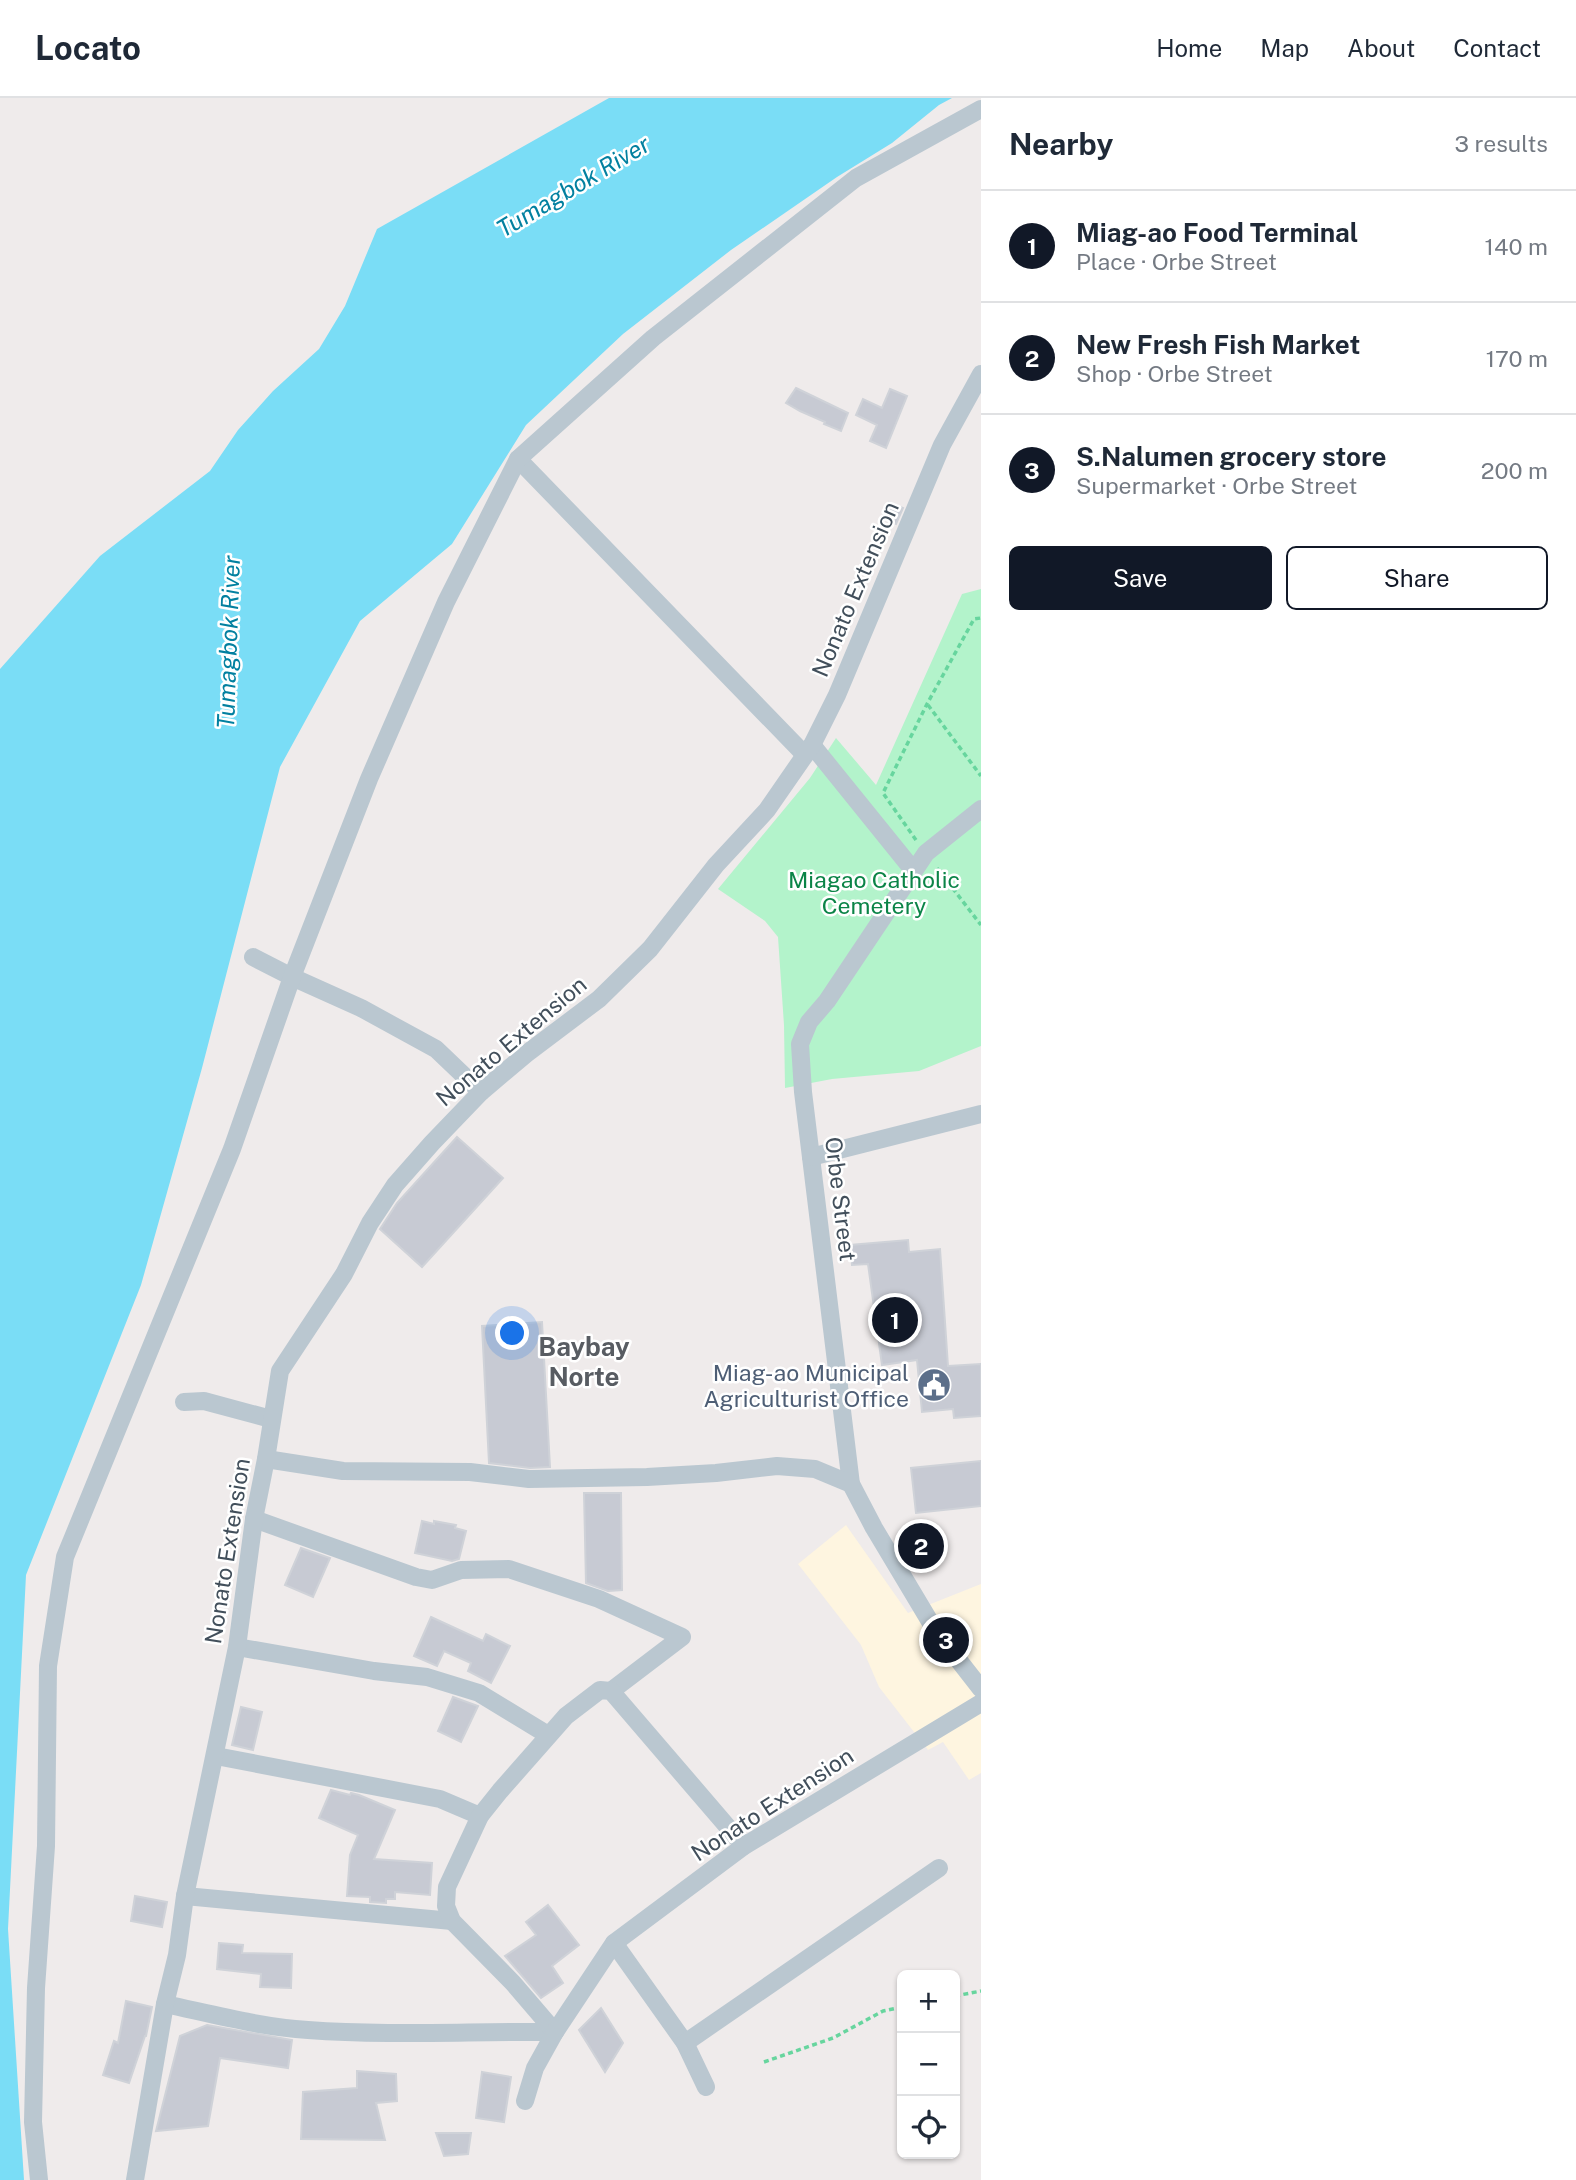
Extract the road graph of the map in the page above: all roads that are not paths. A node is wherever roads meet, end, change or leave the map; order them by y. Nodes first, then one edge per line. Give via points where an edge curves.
1 (981, 109) edge
2 (981, 374) edge
3 (518, 459) junction
4 (809, 750) junction
5 (981, 809) edge
6 (913, 870) junction
7 (253, 957) dead end
8 (292, 977) junction
9 (481, 1092) junction
10 (981, 1115) edge
11 (811, 1157) junction
12 (184, 1402) dead end
13 (271, 1419) junction
14 (266, 1459) junction
15 (851, 1484) junction
16 (254, 1519) junction
17 (237, 1647) junction
18 (968, 1663) edge
19 (981, 1689) edge
20 (611, 1691) junction
21 (981, 1703) edge
22 (548, 1735) junction
23 (216, 1756) junction
24 (481, 1816) junction
25 (744, 1846) junction
26 (939, 1868) dead end
27 (185, 1896) junction
28 (452, 1921) junction
29 (614, 1943) junction
30 (165, 2004) junction
31 (555, 2032) junction
32 (685, 2043) junction
33 (706, 2087) dead end
34 (525, 2101) dead end
35 (39, 2180) edge
36 (135, 2180) edge

1 - 3 street via 856,178 653,338
2 - 4 street, Nonato Extension via 942,445 838,695
3 - 4 street
3 - 8 street via 446,602 369,779
4 - 6 street
4 - 9 street, Nonato Extension via 767,810 716,865 650,949 599,999
5 - 6 street, Orbe Street via 926,853
6 - 11 street, Orbe Street via 810,1022 800,1044
7 - 8 street
8 - 9 street via 436,1049
8 - 35 street via 232,1149 65,1558 48,1666 46,1846 33,2108
9 - 13 street, Nonato Extension via 432,1143 370,1223 344,1274 280,1371
10 - 11 street
11 - 15 street, Orbe Street
12 - 13 street via 204,1401
13 - 14 street, Nonato Extension
14 - 15 street via 343,1471 470,1472 529,1479 660,1476 777,1466 815,1469
14 - 16 street, Nonato Extension
15 - 18 street, Orbe Street via 935,1630
16 - 17 street, Nonato Extension
16 - 20 street via 416,1577 432,1580 461,1570 509,1569 599,1600 682,1637
17 - 22 street via 427,1677 479,1693
17 - 23 street, Nonato Extension
18 - 19 street, Orbe Street
20 - 22 street via 600,1690
20 - 25 street
21 - 25 street, Nonato Extension
22 - 24 street
23 - 24 street via 440,1799
23 - 27 street, Nonato Extension
24 - 28 street via 447,1887 446,1906
25 - 29 street, Nonato Extension
26 - 32 street
27 - 28 street
27 - 30 street, Nonato Extension
28 - 31 street
29 - 31 street, Nonato Extension
29 - 32 street
30 - 31 street via 306,2030
30 - 36 street, Nonato Extension
31 - 34 street, Nonato Extension via 535,2068
32 - 33 street

